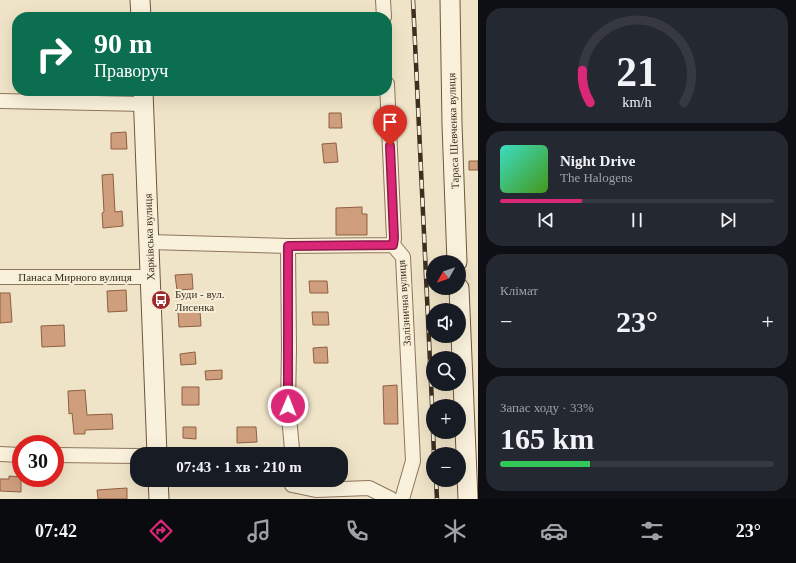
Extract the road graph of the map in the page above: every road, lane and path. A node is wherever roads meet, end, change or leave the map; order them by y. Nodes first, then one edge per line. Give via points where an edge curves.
1 (140, 0) edge
2 (383, 0) edge
3 (450, 0) edge
4 (141, 12) edge
5 (384, 12) edge
6 (388, 96) edge
7 (144, 97) edge
8 (0, 101) edge
9 (149, 242) junction
10 (393, 245) junction
11 (288, 246) junction
12 (458, 255) edge
13 (0, 277) edge
14 (150, 277) junction
15 (458, 295) edge
16 (157, 447) edge
17 (292, 447) edge
18 (0, 454) edge
19 (12, 454) edge
20 (64, 455) edge
21 (130, 456) edge
22 (158, 487) edge
23 (302, 487) edge
24 (159, 499) edge
25 (391, 499) edge
26 (402, 499) edge
27 (468, 499) edge

1 - 4 street
2 - 5 street
3 - 12 street, Тараса Шевченка вулиця
6 - 10 street, Залізнична вулиця
7 - 8 street
7 - 9 street, Харківська вулиця
9 - 11 street
9 - 14 street, Харківська вулиця
10 - 11 street
10 - 26 street, Залізнична вулиця via 403,257 413,461
11 - 17 street via 288,406
13 - 14 street, Панаса Мирного вулиця
14 - 16 street, Харківська вулиця
15 - 27 street
18 - 19 street
20 - 21 street
22 - 24 street
23 - 25 street via 316,490 369,488

